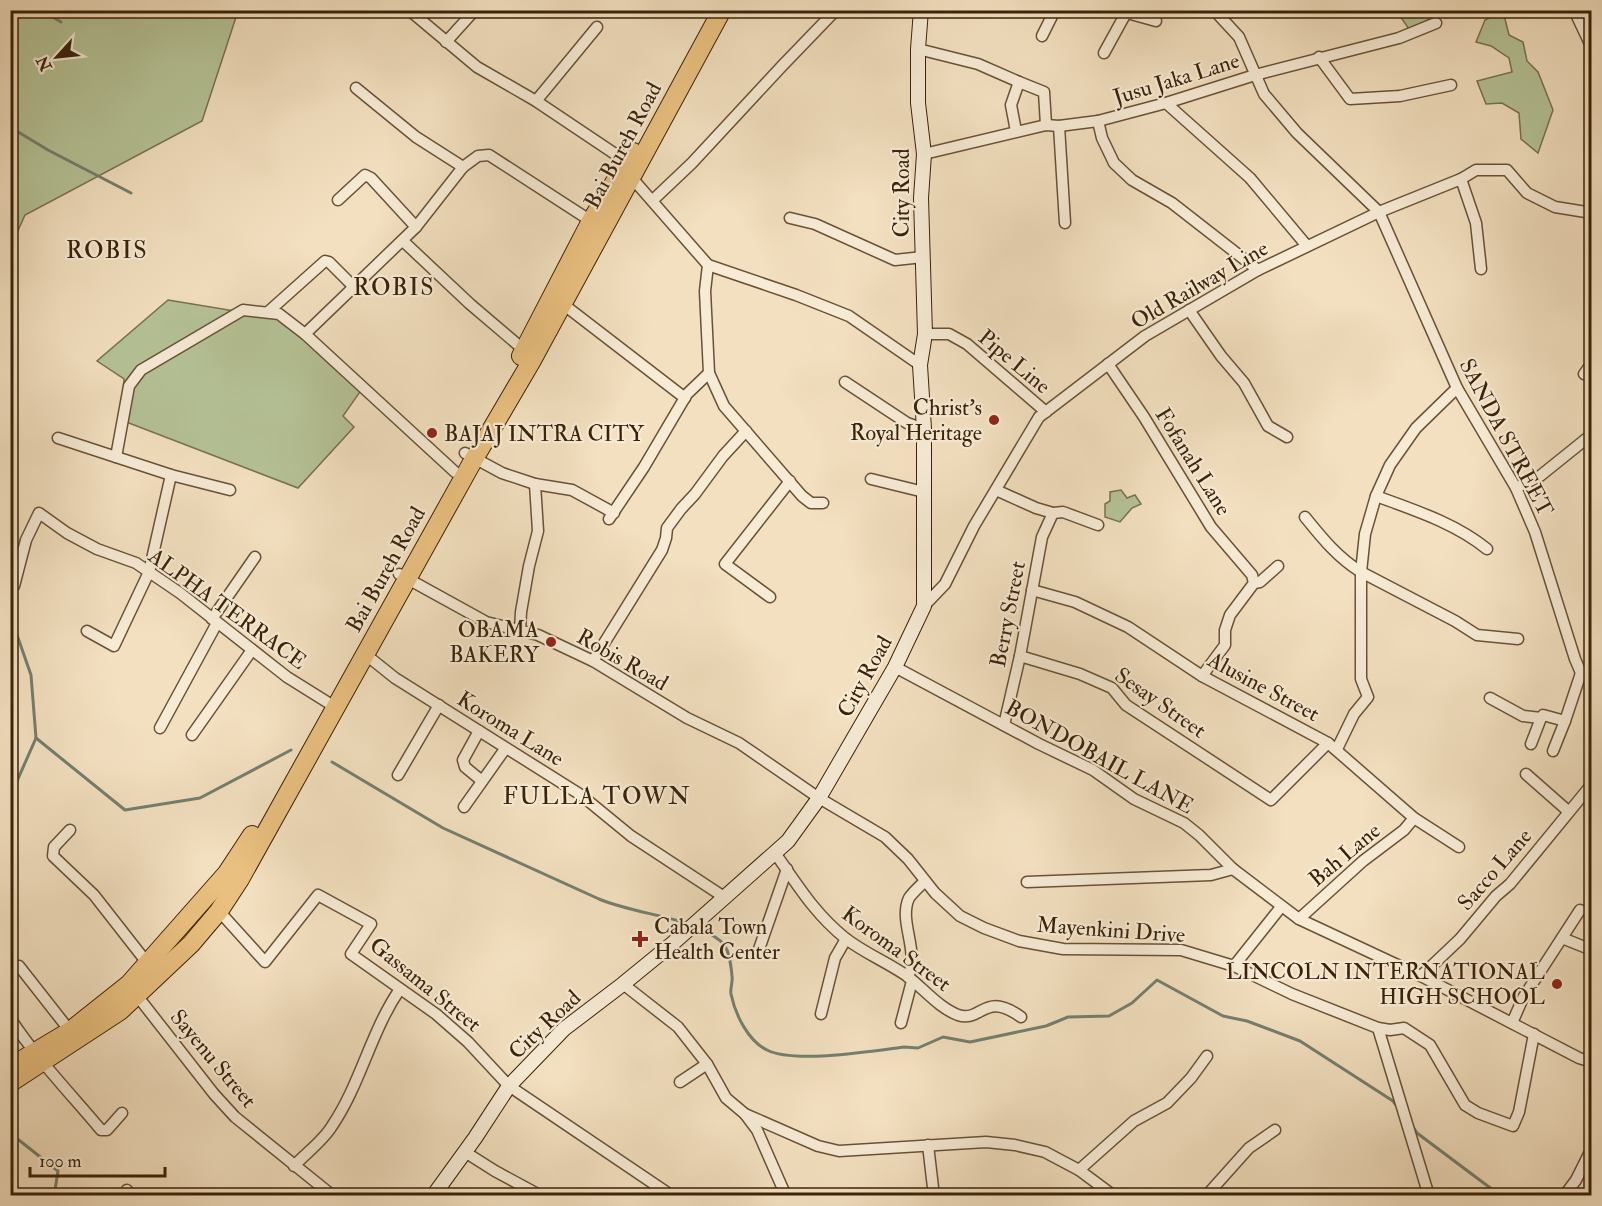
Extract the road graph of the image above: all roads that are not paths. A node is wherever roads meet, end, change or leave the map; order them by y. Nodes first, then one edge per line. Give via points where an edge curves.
1 (408, 10) edge
2 (475, 10) edge
3 (710, 10) edge
4 (722, 10) edge
5 (836, 10) edge
6 (921, 10) edge
7 (1055, 10) edge
8 (1214, 10) edge
9 (1574, 10) edge
10 (1123, 12) edge
11 (1156, 21) dead end
12 (1436, 23) dead end
13 (597, 27) dead end
14 (1042, 36) dead end
15 (446, 42) junction
16 (1592, 48) edge
17 (918, 49) junction
18 (1104, 53) dead end
19 (1318, 57) junction
20 (1255, 75) junction
21 (1019, 82) junction
22 (1451, 85) dead end
23 (356, 88) dead end
24 (536, 101) junction
25 (1166, 103) junction
26 (1098, 121) junction
27 (1046, 125) junction
28 (1059, 126) junction
29 (1016, 130) junction
30 (924, 154) junction
31 (463, 167) junction
32 (629, 170) junction
33 (1461, 179) junction
34 (338, 200) dead end
35 (653, 200) junction
36 (1379, 212) junction
37 (1592, 213) edge
38 (790, 218) dead end
39 (591, 221) junction
40 (1065, 224) dead end
41 (416, 227) junction
42 (403, 241) junction
43 (1307, 246) junction
44 (923, 257) junction
45 (708, 265) junction
46 (1481, 269) dead end
47 (1258, 270) junction
48 (353, 286) junction
49 (557, 300) junction
50 (1189, 310) junction
51 (268, 312) junction
52 (930, 318) dead end
53 (304, 334) junction
54 (928, 334) junction
55 (524, 350) junction
56 (1592, 363) edge
57 (1108, 364) junction
58 (920, 365) junction
59 (709, 373) junction
60 (1584, 374) dead end
61 (845, 382) dead end
62 (1457, 388) junction
63 (685, 398) junction
64 (1046, 412) junction
65 (924, 429) junction
66 (746, 431) junction
67 (1287, 437) dead end
68 (58, 438) dead end
69 (1586, 439) dead end
70 (469, 456) junction
71 (116, 457) junction
72 (455, 472) junction
73 (171, 475) junction
74 (871, 479) dead end
75 (790, 481) junction
76 (535, 484) junction
77 (1516, 488) junction
78 (230, 490) dead end
79 (996, 490) junction
80 (924, 492) junction
81 (1376, 496) junction
82 (823, 503) dead end
83 (1053, 513) junction
84 (1305, 517) dead end
85 (1098, 525) dead end
86 (1487, 549) dead end
87 (255, 557) dead end
88 (1278, 566) dead end
89 (149, 572) junction
90 (1361, 572) junction
91 (404, 576) junction
92 (1253, 579) junction
93 (15, 586) dead end
94 (1032, 590) junction
95 (771, 597) dead end
96 (924, 606) junction
97 (214, 621) junction
98 (520, 630) junction
99 (87, 631) dead end
100 (1518, 639) dead end
101 (252, 650) junction
102 (365, 654) junction
103 (1020, 656) junction
104 (592, 661) junction
105 (896, 667) junction
106 (1581, 674) junction
107 (1202, 676) junction
108 (1592, 679) edge
109 (1490, 698) dead end
110 (332, 705) junction
111 (439, 705) junction
112 (1541, 718) junction
113 (1565, 721) junction
114 (1004, 725) junction
115 (159, 728) dead end
116 (479, 731) junction
117 (192, 735) dead end
118 (1531, 744) dead end
119 (1333, 746) junction
120 (505, 749) junction
121 (1553, 751) dead end
122 (1526, 774) dead end
123 (398, 775) dead end
124 (482, 781) junction
125 (1592, 784) edge
126 (819, 798) junction
127 (464, 807) dead end
128 (1568, 811) junction
129 (1414, 818) junction
130 (70, 830) dead end
131 (1459, 847) dead end
132 (775, 853) junction
133 (787, 869) junction
134 (1233, 870) junction
135 (925, 881) junction
136 (1027, 882) dead end
137 (724, 897) junction
138 (1281, 907) junction
139 (1580, 910) dead end
140 (219, 911) junction
141 (1299, 919) junction
142 (1562, 938) junction
143 (846, 939) junction
144 (1592, 950) edge
145 (758, 952) dead end
146 (148, 964) junction
147 (18, 966) dead end
148 (1234, 966) junction
149 (1421, 976) junction
150 (910, 979) junction
151 (623, 984) junction
152 (400, 989) junction
153 (133, 990) junction
154 (821, 1014) dead end
155 (1021, 1017) dead end
156 (10, 1018) edge
157 (901, 1023) dead end
158 (1512, 1023) junction
159 (1378, 1028) junction
160 (70, 1031) junction
161 (1533, 1034) junction
162 (1207, 1056) dead end
163 (40, 1057) junction
164 (1592, 1062) edge
165 (707, 1064) junction
166 (10, 1067) edge
167 (680, 1082) dead end
168 (10, 1083) edge
169 (509, 1086) junction
170 (122, 1113) dead end
171 (745, 1114) junction
172 (1275, 1130) dead end
173 (928, 1145) junction
174 (1592, 1148) edge
175 (465, 1152) junction
176 (294, 1166) junction
177 (1078, 1170) junction
178 (333, 1196) edge
179 (433, 1196) edge
180 (541, 1196) edge
181 (672, 1196) edge
182 (786, 1196) edge
183 (934, 1196) edge
184 (1114, 1196) edge
185 (1206, 1196) edge
186 (1429, 1196) edge
187 (1564, 1196) edge

1 - 15 street
2 - 15 street
3 - 32 highway, Bai Bureh Road
4 - 32 highway, Bai Bureh Road
5 - 35 street
6 - 17 main road, City Road
7 - 14 street
8 - 20 street via 1239,37
9 - 16 street
10 - 11 street
10 - 18 street
12 - 19 street, Jusu Jaka Lane via 1399,38
13 - 24 street
15 - 24 street via 477,67
17 - 21 street via 978,64
17 - 30 main road, City Road via 918,103
19 - 20 street, Jusu Jaka Lane
19 - 22 street via 1350,99 1400,96
20 - 25 street, Jusu Jaka Lane
20 - 36 street via 1264,94 1297,133
21 - 27 street via 1044,92
21 - 29 street via 1011,105
23 - 31 street via 416,137
24 - 32 street
25 - 26 street, Jusu Jaka Lane
25 - 43 street via 1250,178
26 - 28 street, Jusu Jaka Lane
26 - 47 street via 1114,163 1132,180 1172,203
27 - 28 street, Jusu Jaka Lane
27 - 29 street, Jusu Jaka Lane
28 - 40 street
29 - 30 street, Jusu Jaka Lane
30 - 44 main road, City Road
31 - 39 street via 478,156 489,155
31 - 41 street
32 - 35 street
32 - 39 highway, Bai Bureh Road
32 - 49 highway, Bai Bureh Road
33 - 36 street, Old Railway Line
33 - 37 street, Old Railway Line via 1476,170 1507,170 1527,193 1555,207
33 - 46 street via 1476,223
34 - 41 street via 365,175
35 - 45 street
36 - 43 street, Old Railway Line
36 - 62 street, SANDA STREET
38 - 44 street via 815,224 895,260
39 - 49 highway, Bai Bureh Road
41 - 42 street
42 - 48 street
42 - 55 street
43 - 47 street, Old Railway Line
44 - 54 main road, City Road
45 - 58 street via 849,316
45 - 59 street via 705,291
47 - 50 street, Old Railway Line
48 - 51 street via 325,261
48 - 53 street
49 - 55 highway, Bai Bureh Road
49 - 63 street
49 - 70 highway, Bai Bureh Road via 531,362
50 - 57 street, Old Railway Line via 1144,336
50 - 67 street via 1244,384 1268,426
51 - 53 street via 279,314
51 - 71 street via 243,310 141,370 129,386
52 - 54 street
53 - 72 street
54 - 58 main road, City Road
54 - 64 street, Pipe Line via 950,334 967,344
55 - 70 highway, Bai Bureh Road
56 - 60 street
57 - 64 street, Old Railway Line
57 - 92 street, Fofanah Lane via 1211,527
58 - 65 main road, City Road
59 - 63 street
59 - 66 street via 724,406
61 - 65 street via 907,423
62 - 77 street, SANDA STREET
62 - 81 street via 1416,428 1390,465
63 - 76 street via 611,516 572,489
64 - 79 street, Old Railway Line via 1039,417
65 - 80 main road, City Road
66 - 75 street
66 - 104 street via 667,528 662,550
68 - 71 street
69 - 77 street via 1540,476
70 - 72 highway, Bai Bureh Road
70 - 76 street
70 - 91 highway, Bai Bureh Road
71 - 73 street
72 - 91 highway, Bai Bureh Road
73 - 78 street
73 - 89 street
74 - 80 street
75 - 82 street via 811,503
75 - 95 street via 725,564
76 - 98 street via 538,531
77 - 106 street, SANDA STREET
79 - 83 street
79 - 96 street, Old Railway Line via 945,584
80 - 96 main road, City Road
81 - 86 street via 1424,514
81 - 90 street via 1365,534
83 - 85 street via 1063,512
83 - 94 street, Berry Street via 1042,537
84 - 90 street via 1326,543
87 - 97 street
88 - 92 street via 1260,582
89 - 93 street, ALPHA TERRACE via 87,543 39,513 26,540
89 - 97 street, ALPHA TERRACE
89 - 99 street via 114,646
90 - 100 street via 1476,635
90 - 119 street via 1361,679 1368,697
91 - 98 street, Robis Road via 486,622
91 - 102 highway, Bai Bureh Road
91 - 110 highway, Bai Bureh Road
92 - 107 street via 1230,615 1225,645
94 - 103 street, Berry Street
94 - 107 street, Alusine Street via 1075,602 1128,627
96 - 105 main road, City Road
97 - 101 street, ALPHA TERRACE
97 - 115 street
98 - 104 street, Robis Road
101 - 110 street, ALPHA TERRACE
101 - 117 street
102 - 110 highway, Bai Bureh Road
102 - 111 street, Koroma Lane
103 - 114 street, Berry Street
103 - 119 street, Sesay Street via 1112,687 1126,705 1271,800
104 - 126 street, Robis Road via 687,718 739,743
105 - 114 street, BONDOBAIL LANE
105 - 126 main road, City Road
106 - 108 street
106 - 113 street
107 - 119 street, Alusine Street
109 - 112 street via 1523,716
110 - 140 highway, Bai Bureh Road via 240,879
110 - 146 highway, Bai Bureh Road via 227,873
111 - 116 street, Koroma Lane
111 - 123 street
112 - 113 street via 1543,715
112 - 118 street
113 - 121 street
114 - 134 street, BONDOBAIL LANE via 1093,770 1134,799 1184,823
116 - 120 street, Koroma Lane
116 - 124 street via 463,760 465,767
119 - 129 street, Alusine Street
120 - 124 street
120 - 137 street, Koroma Lane via 581,795 631,836
122 - 128 street
124 - 127 street
125 - 128 street, Sacco Lane
126 - 132 main road, City Road
126 - 135 street, Mayenkini Drive via 885,837
128 - 149 street, Sacco Lane via 1510,884
129 - 131 street, Alusine Street
129 - 141 street, Bah Lane
130 - 146 street via 54,847 53,856 94,895
132 - 133 street, Koroma Street
132 - 137 main road, City Road
133 - 143 street, Koroma Street via 808,902
133 - 145 street
134 - 136 street
134 - 138 street, BONDOBAIL LANE
135 - 148 street, Mayenkini Drive via 960,916 1019,941 1063,949 1181,950
135 - 150 street via 910,897 906,910 913,966
137 - 151 main road, City Road
138 - 141 street, BONDOBAIL LANE
138 - 148 street
139 - 142 street
140 - 152 street, Gassama Street via 265,962 318,895 370,924 351,954
140 - 153 highway, Bai Bureh Road via 191,944
141 - 149 street, BONDOBAIL LANE
142 - 144 street
142 - 158 street via 1523,998
143 - 150 street, Koroma Street
143 - 154 street via 835,958
146 - 153 highway, Bai Bureh Road
147 - 160 street
148 - 159 street, Mayenkini Drive
149 - 158 street, BONDOBAIL LANE
150 - 155 street, Koroma Street via 961,1016 995,1005
150 - 157 street
151 - 165 street via 678,1027
151 - 169 main road, City Road via 564,1029
152 - 169 street, Gassama Street via 468,1042
152 - 176 street via 380,1020 357,1080 332,1127
153 - 160 highway, Bai Bureh Road
153 - 163 highway, Bai Bureh Road via 103,1023
153 - 176 street, Sayenu Street via 235,1117
156 - 163 street
158 - 161 street, BONDOBAIL LANE
159 - 161 street, Mayenkini Drive via 1404,1028 1430,1045 1465,1105 1513,1126 1520,1112
159 - 186 street
160 - 163 highway, Bai Bureh Road
161 - 164 street, BONDOBAIL LANE
162 - 177 street via 1167,1103 1134,1121
163 - 166 highway, Bai Bureh Road
163 - 168 highway, Bai Bureh Road
163 - 170 street via 101,1130 107,1130
165 - 167 street
165 - 171 street via 726,1098
169 - 175 main road, City Road
169 - 181 street, Gassama Street
171 - 173 street via 818,1146 839,1150
171 - 182 street via 757,1130
172 - 185 street via 1249,1148
173 - 177 street via 1015,1145 1045,1152
173 - 183 street
174 - 187 street
175 - 179 main road, City Road
175 - 180 street
176 - 178 street, Sayenu Street
177 - 184 street

